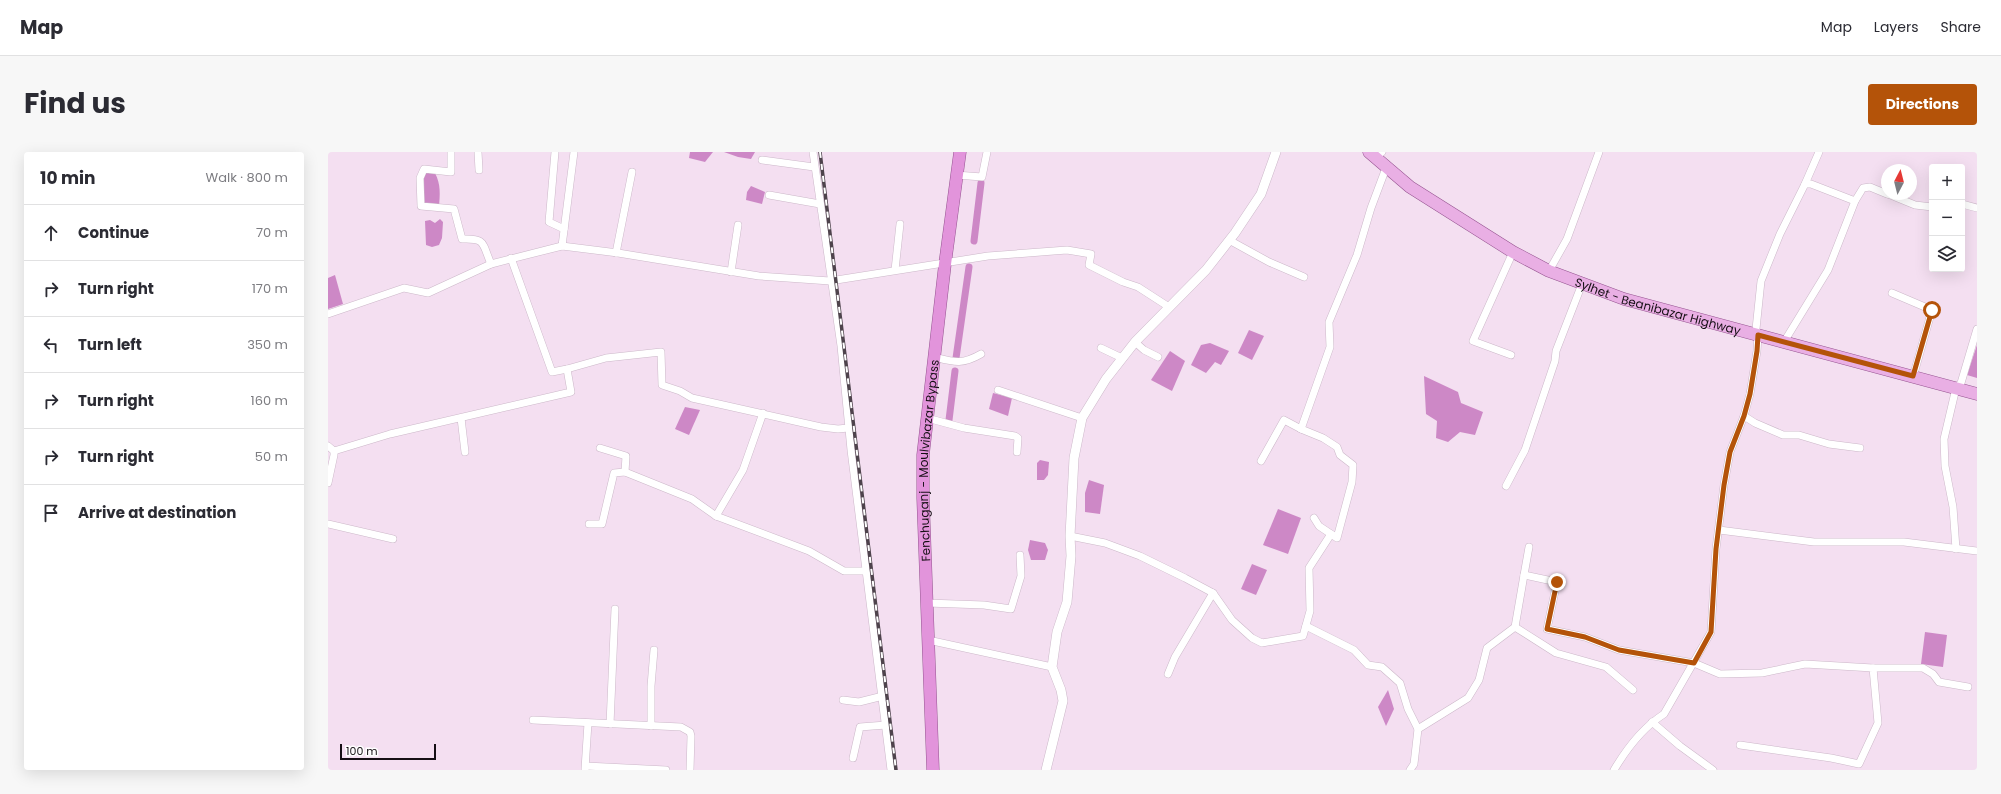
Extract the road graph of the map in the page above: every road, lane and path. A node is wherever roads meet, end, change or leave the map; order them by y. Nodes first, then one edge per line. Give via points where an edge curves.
1 (451, 152) edge
2 (478, 152) edge
3 (555, 152) edge
4 (574, 152) edge
5 (813, 152) edge
6 (960, 152) edge
7 (987, 152) edge
8 (1276, 152) edge
9 (1378, 152) edge
10 (1599, 152) edge
11 (1819, 152) edge
12 (762, 160) dead end
13 (814, 167) junction
14 (1386, 168) junction
15 (479, 170) dead end
16 (632, 172) dead end
17 (956, 175) junction
18 (1805, 184) junction
19 (1881, 192) edge
20 (769, 195) dead end
21 (1904, 200) edge
22 (1855, 201) junction
23 (820, 204) junction
24 (1965, 205) edge
25 (1929, 206) edge
26 (1977, 208) edge
27 (900, 224) dead end
28 (738, 225) dead end
29 (564, 229) junction
30 (1229, 240) junction
31 (562, 246) junction
32 (1513, 252) junction
33 (616, 253) junction
34 (511, 258) junction
35 (491, 264) junction
36 (945, 264) junction
37 (1551, 268) junction
38 (895, 270) junction
39 (731, 272) junction
40 (1304, 277) dead end
41 (830, 281) junction
42 (1582, 284) junction
43 (1892, 294) dead end
44 (1169, 307) junction
45 (328, 314) edge
46 (1977, 329) edge
47 (1757, 332) junction
48 (1787, 337) junction
49 (1135, 342) junction
50 (1101, 348) dead end
51 (981, 354) dead end
52 (1511, 355) dead end
53 (934, 357) junction
54 (1158, 357) dead end
55 (1122, 358) junction
56 (567, 369) junction
57 (1913, 374) junction
58 (1959, 386) junction
59 (1977, 388) edge
60 (998, 390) dead end
61 (1977, 394) edge
62 (763, 413) junction
63 (1744, 416) junction
64 (461, 418) junction
65 (927, 418) junction
66 (1082, 418) junction
67 (848, 428) junction
68 (1301, 429) junction
69 (331, 448) edge
70 (600, 448) dead end
71 (1860, 448) dead end
72 (465, 452) dead end
73 (1017, 452) dead end
74 (1260, 461) dead end
75 (625, 472) junction
76 (328, 483) edge
77 (1506, 486) dead end
78 (716, 516) junction
79 (1314, 518) dead end
80 (328, 524) edge
81 (589, 524) dead end
82 (1718, 530) junction
83 (1331, 534) junction
84 (1070, 536) junction
85 (393, 539) dead end
86 (1529, 547) dead end
87 (1956, 549) junction
88 (1977, 551) edge
89 (1020, 555) dead end
90 (866, 571) junction
91 (1524, 575) junction
92 (1213, 593) junction
93 (927, 603) junction
94 (614, 609) dead end
95 (1306, 626) junction
96 (1515, 627) junction
97 (928, 640) junction
98 (654, 650) dead end
99 (1694, 663) junction
100 (1052, 667) junction
101 (1873, 668) junction
102 (1168, 674) dead end
103 (1968, 688) dead end
104 (1633, 690) dead end
105 (883, 696) junction
106 (843, 700) dead end
107 (533, 720) dead end
108 (1652, 722) junction
109 (588, 723) junction
110 (610, 724) junction
111 (886, 724) junction
112 (651, 726) junction
113 (1418, 729) junction
114 (1740, 745) dead end
115 (853, 758) dead end
116 (586, 768) edge
117 (666, 770) edge
118 (690, 770) edge
119 (891, 770) edge
120 (933, 770) edge
121 (1046, 770) edge
122 (1410, 770) edge
123 (1614, 770) edge
124 (1713, 770) edge

1 - 35 street via 451,172 424,169 420,178 421,206 454,209 462,239 477,238 481,241
2 - 15 street
3 - 29 street via 549,222
4 - 29 street
5 - 13 street
6 - 17 highway, Fenchuganj - Moulvibazar Bypass
7 - 17 street via 982,177
8 - 30 street via 1260,194
9 - 14 main road, Sylhet - Beanibazar Highway
9 - 37 main road, Sylhet - Beanibazar Highway via 1404,174 1456,209
10 - 37 street via 1567,239
11 - 18 street
12 - 13 street
13 - 23 street
14 - 32 main road, Sylhet - Beanibazar Highway via 1410,187
14 - 68 street via 1357,255 1329,322 1330,347
16 - 33 street
17 - 36 highway, Fenchuganj - Moulvibazar Bypass
18 - 22 street
18 - 47 street via 1780,234 1761,281
19 - 22 street via 1870,187 1863,188
20 - 23 street
21 - 25 street
22 - 48 street via 1828,270
23 - 41 street
24 - 26 street
27 - 38 street
28 - 39 street
29 - 31 street
30 - 40 street via 1269,262
30 - 44 street via 1206,270
31 - 33 street
31 - 34 street
32 - 37 main road, Sylhet - Beanibazar Highway
32 - 52 street via 1473,341
33 - 39 street
34 - 35 street
34 - 56 street via 552,372
35 - 45 street via 428,293 404,288
36 - 38 street
36 - 44 street via 988,256 1067,250 1091,254 1089,265 1123,282 1138,286
36 - 53 highway, Fenchuganj - Moulvibazar Bypass
37 - 42 main road, Sylhet - Beanibazar Highway
37 - 47 main road, Sylhet - Beanibazar Highway
38 - 41 street
39 - 41 street
41 - 67 street via 841,346
42 - 47 main road, Sylhet - Beanibazar Highway via 1624,299
42 - 77 street via 1556,351 1555,361 1525,450
43 - 57 street via 1932,310
44 - 49 street
46 - 58 street
47 - 48 main road, Sylhet - Beanibazar Highway
47 - 57 main road, Sylhet - Beanibazar Highway
47 - 63 street via 1756,358
48 - 57 main road, Sylhet - Beanibazar Highway
49 - 54 street
49 - 55 street
50 - 55 street
51 - 53 street via 968,362
53 - 65 highway, Fenchuganj - Moulvibazar Bypass
55 - 66 street
56 - 62 street via 606,358 661,352 662,385 692,398
56 - 64 street via 571,392
57 - 58 main road, Sylhet - Beanibazar Highway
58 - 59 main road, Sylhet - Beanibazar Highway
58 - 61 main road, Sylhet - Beanibazar Highway
58 - 87 street via 1944,439
60 - 66 street
62 - 67 street via 821,427
62 - 78 street via 743,470
63 - 71 street via 1783,435 1799,435 1829,444
63 - 82 street via 1730,452
64 - 69 street
64 - 72 street
65 - 73 street via 964,428 1015,436 1018,438
65 - 93 highway, Fenchuganj - Moulvibazar Bypass via 923,455 923,498
66 - 84 street via 1074,458
67 - 90 street
68 - 74 street via 1284,420
68 - 83 street via 1323,438 1337,448 1340,456 1353,464 1352,482 1337,538
69 - 76 street via 334,455
70 - 75 street via 626,456
75 - 78 street via 692,499
75 - 81 street via 614,473 602,524
78 - 90 street via 809,551 844,571
79 - 83 street via 1319,526
80 - 85 street
82 - 87 street via 1814,542 1904,542
82 - 99 street via 1711,632
83 - 95 street via 1309,568 1310,611
84 - 92 street via 1105,543 1140,556
84 - 100 street via 1067,602 1057,632
86 - 91 street
87 - 88 street
89 - 93 street via 1021,576 1012,609 984,605
90 - 105 street
91 - 96 street
91 - 99 street via 1557,582 1547,629 1585,637 1619,650
92 - 95 street via 1232,620 1252,638 1262,643 1303,636
92 - 102 street via 1175,657
93 - 97 highway, Fenchuganj - Moulvibazar Bypass
94 - 110 street
95 - 113 street via 1354,650 1368,665 1382,667 1400,683 1408,709
96 - 104 street via 1556,653 1606,667
96 - 113 street via 1487,648 1479,680 1468,698
97 - 100 street
97 - 120 highway, Fenchuganj - Moulvibazar Bypass
98 - 112 street
99 - 101 street via 1720,674 1762,672 1805,664
99 - 108 street via 1664,714
100 - 121 street via 1063,701
101 - 103 street via 1923,668 1933,674 1939,682
101 - 114 street via 1878,723 1858,764
105 - 106 street via 859,702
105 - 111 street
107 - 109 street
108 - 123 street via 1625,750
108 - 124 street
109 - 110 street
109 - 116 street
110 - 112 street
111 - 115 street via 860,726
111 - 119 street
112 - 118 street via 682,727 690,732
113 - 122 street via 1414,764
116 - 117 street

